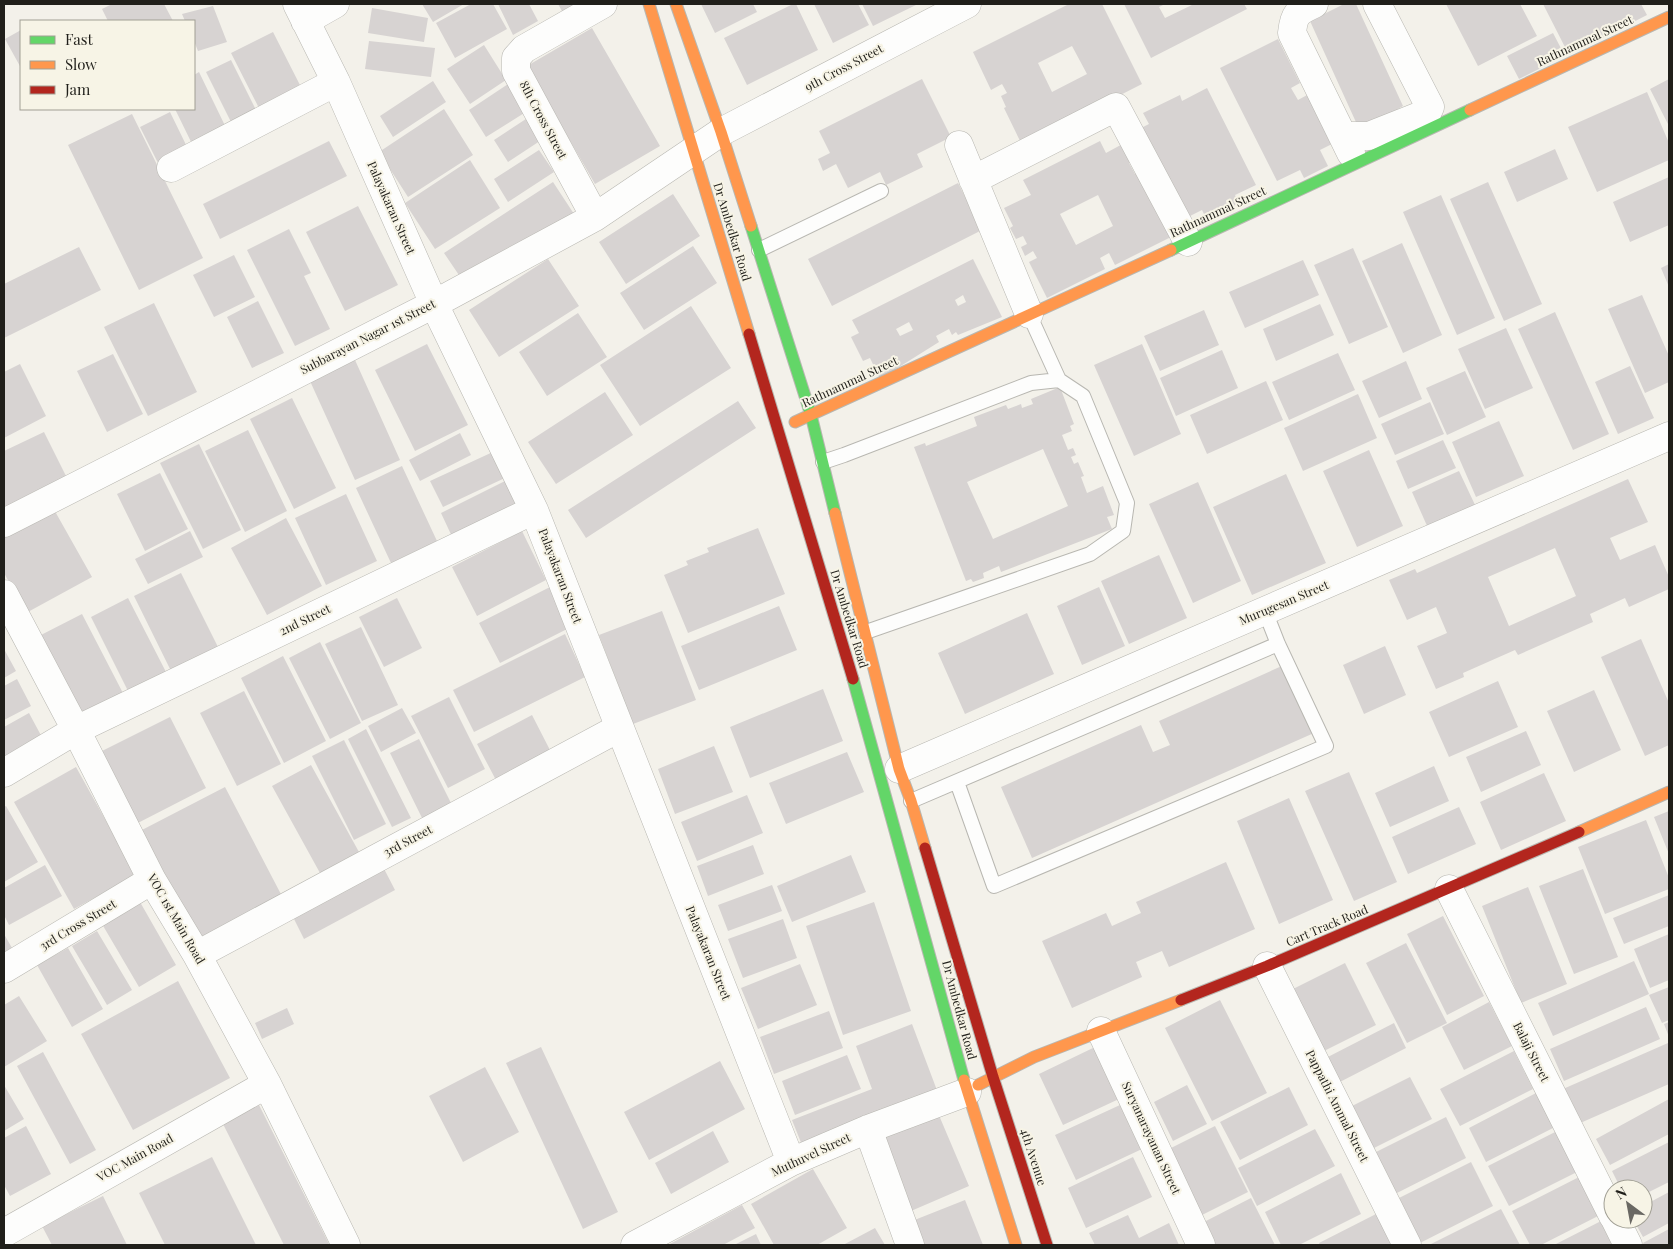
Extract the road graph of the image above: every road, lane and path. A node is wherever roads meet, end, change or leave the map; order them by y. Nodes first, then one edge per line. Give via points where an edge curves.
1 (335, 4) edge
2 (602, 4) edge
3 (649, 4) edge
4 (676, 4) edge
5 (967, 4) edge
6 (1314, 4) edge
7 (1377, 4) edge
8 (301, 12) edge
9 (1669, 17) edge
10 (336, 82) junction
11 (721, 132) junction
12 (1343, 136) junction
13 (959, 146) dead end
14 (693, 151) junction
15 (1356, 163) junction
16 (171, 168) dead end
17 (973, 180) junction
18 (881, 191) dead end
19 (595, 217) junction
20 (1188, 242) junction
21 (759, 250) junction
22 (434, 304) junction
23 (1029, 314) junction
24 (1059, 380) junction
25 (811, 415) junction
26 (777, 430) junction
27 (1669, 436) edge
28 (823, 462) junction
29 (534, 510) junction
30 (4, 523) edge
31 (4, 594) edge
32 (1265, 611) junction
33 (866, 632) junction
34 (1278, 644) junction
35 (619, 728) junction
36 (76, 730) junction
37 (899, 768) junction
38 (4, 773) edge
39 (956, 782) junction
40 (1669, 792) edge
41 (911, 802) junction
42 (152, 880) junction
43 (1449, 889) junction
44 (197, 955) junction
45 (1267, 966) junction
46 (4, 970) edge
47 (1101, 1031) junction
48 (993, 1077) junction
49 (267, 1084) junction
50 (967, 1092) junction
51 (868, 1129) junction
52 (791, 1162) junction
53 (1603, 1195) edge
54 (1620, 1229) edge
55 (4, 1233) edge
56 (346, 1245) edge
57 (636, 1245) edge
58 (910, 1245) edge
59 (1016, 1245) edge
60 (1048, 1245) edge
61 (1202, 1245) edge
62 (1407, 1245) edge
63 (1628, 1245) edge

1 - 8 street
2 - 19 street, 8th Cross Street via 524,49 516,58 516,71
3 - 14 main road, Dr Ambedkar Road
4 - 11 main road, Dr Ambedkar Road
5 - 11 street, 9th Cross Street
6 - 12 street via 1301,10 1293,20 1292,33
7 - 12 street via 1430,107 1427,113 1369,136
8 - 10 street, Palayakaran Street
9 - 15 main road, Rathnammal Street
10 - 16 street
10 - 22 street, Palayakaran Street
11 - 14 street, Subbarayan Nagar 1st Street
11 - 21 main road, Dr Ambedkar Road
12 - 15 street
13 - 17 street
14 - 19 street, Subbarayan Nagar 1st Street
14 - 26 main road, Dr Ambedkar Road
15 - 20 main road, Rathnammal Street
17 - 20 street via 1116,107
17 - 23 street
18 - 21 lane
19 - 22 street, Subbarayan Nagar 1st Street
20 - 23 main road, Rathnammal Street
21 - 25 main road, Dr Ambedkar Road
22 - 29 street, Palayakaran Street
22 - 30 street, Subbarayan Nagar 1st Street
23 - 24 lane
23 - 25 main road, Rathnammal Street
24 - 28 lane via 1031,383
24 - 33 lane via 1083,396 1094,420 1127,503 1123,531 1090,554
25 - 26 main road, Rathnammal Street
25 - 28 main road, Dr Ambedkar Road
26 - 50 main road, Dr Ambedkar Road via 883,784
27 - 32 street, Murugesan Street
28 - 33 main road, Dr Ambedkar Road
29 - 35 street, Palayakaran Street
29 - 36 street, 2nd Street
31 - 36 street, VOC 1st Main Road
32 - 34 lane
32 - 37 street, Murugesan Street
33 - 37 main road, Dr Ambedkar Road
34 - 39 lane
34 - 39 lane via 1326,746 994,886
35 - 44 street, 3rd Street
35 - 52 street, Palayakaran Street
36 - 38 street, 2nd Street
36 - 42 street, VOC 1st Main Road
37 - 41 main road, Dr Ambedkar Road
39 - 41 lane
40 - 43 main road, Cart Track Road
41 - 48 main road, Dr Ambedkar Road
42 - 44 street, VOC 1st Main Road
42 - 46 street, 3rd Cross Street
43 - 45 main road, Cart Track Road
43 - 53 street, Balaji Street
44 - 49 street, VOC 1st Main Road
45 - 47 main road, Cart Track Road
45 - 62 street, Pappathi Ammal Street
47 - 48 main road, Cart Track Road
47 - 61 street, Suryanarayanan Street
48 - 50 main road, Muthuvel Street
48 - 60 main road, 4th Avenue
49 - 55 street, VOC Main Road
49 - 56 street, VOC 1st Main Road
50 - 51 street, Muthuvel Street
50 - 59 main road, Dr Ambedkar Road
51 - 52 street, Muthuvel Street
51 - 58 street
52 - 57 street, Muthuvel Street
54 - 63 street, Balaji Street

